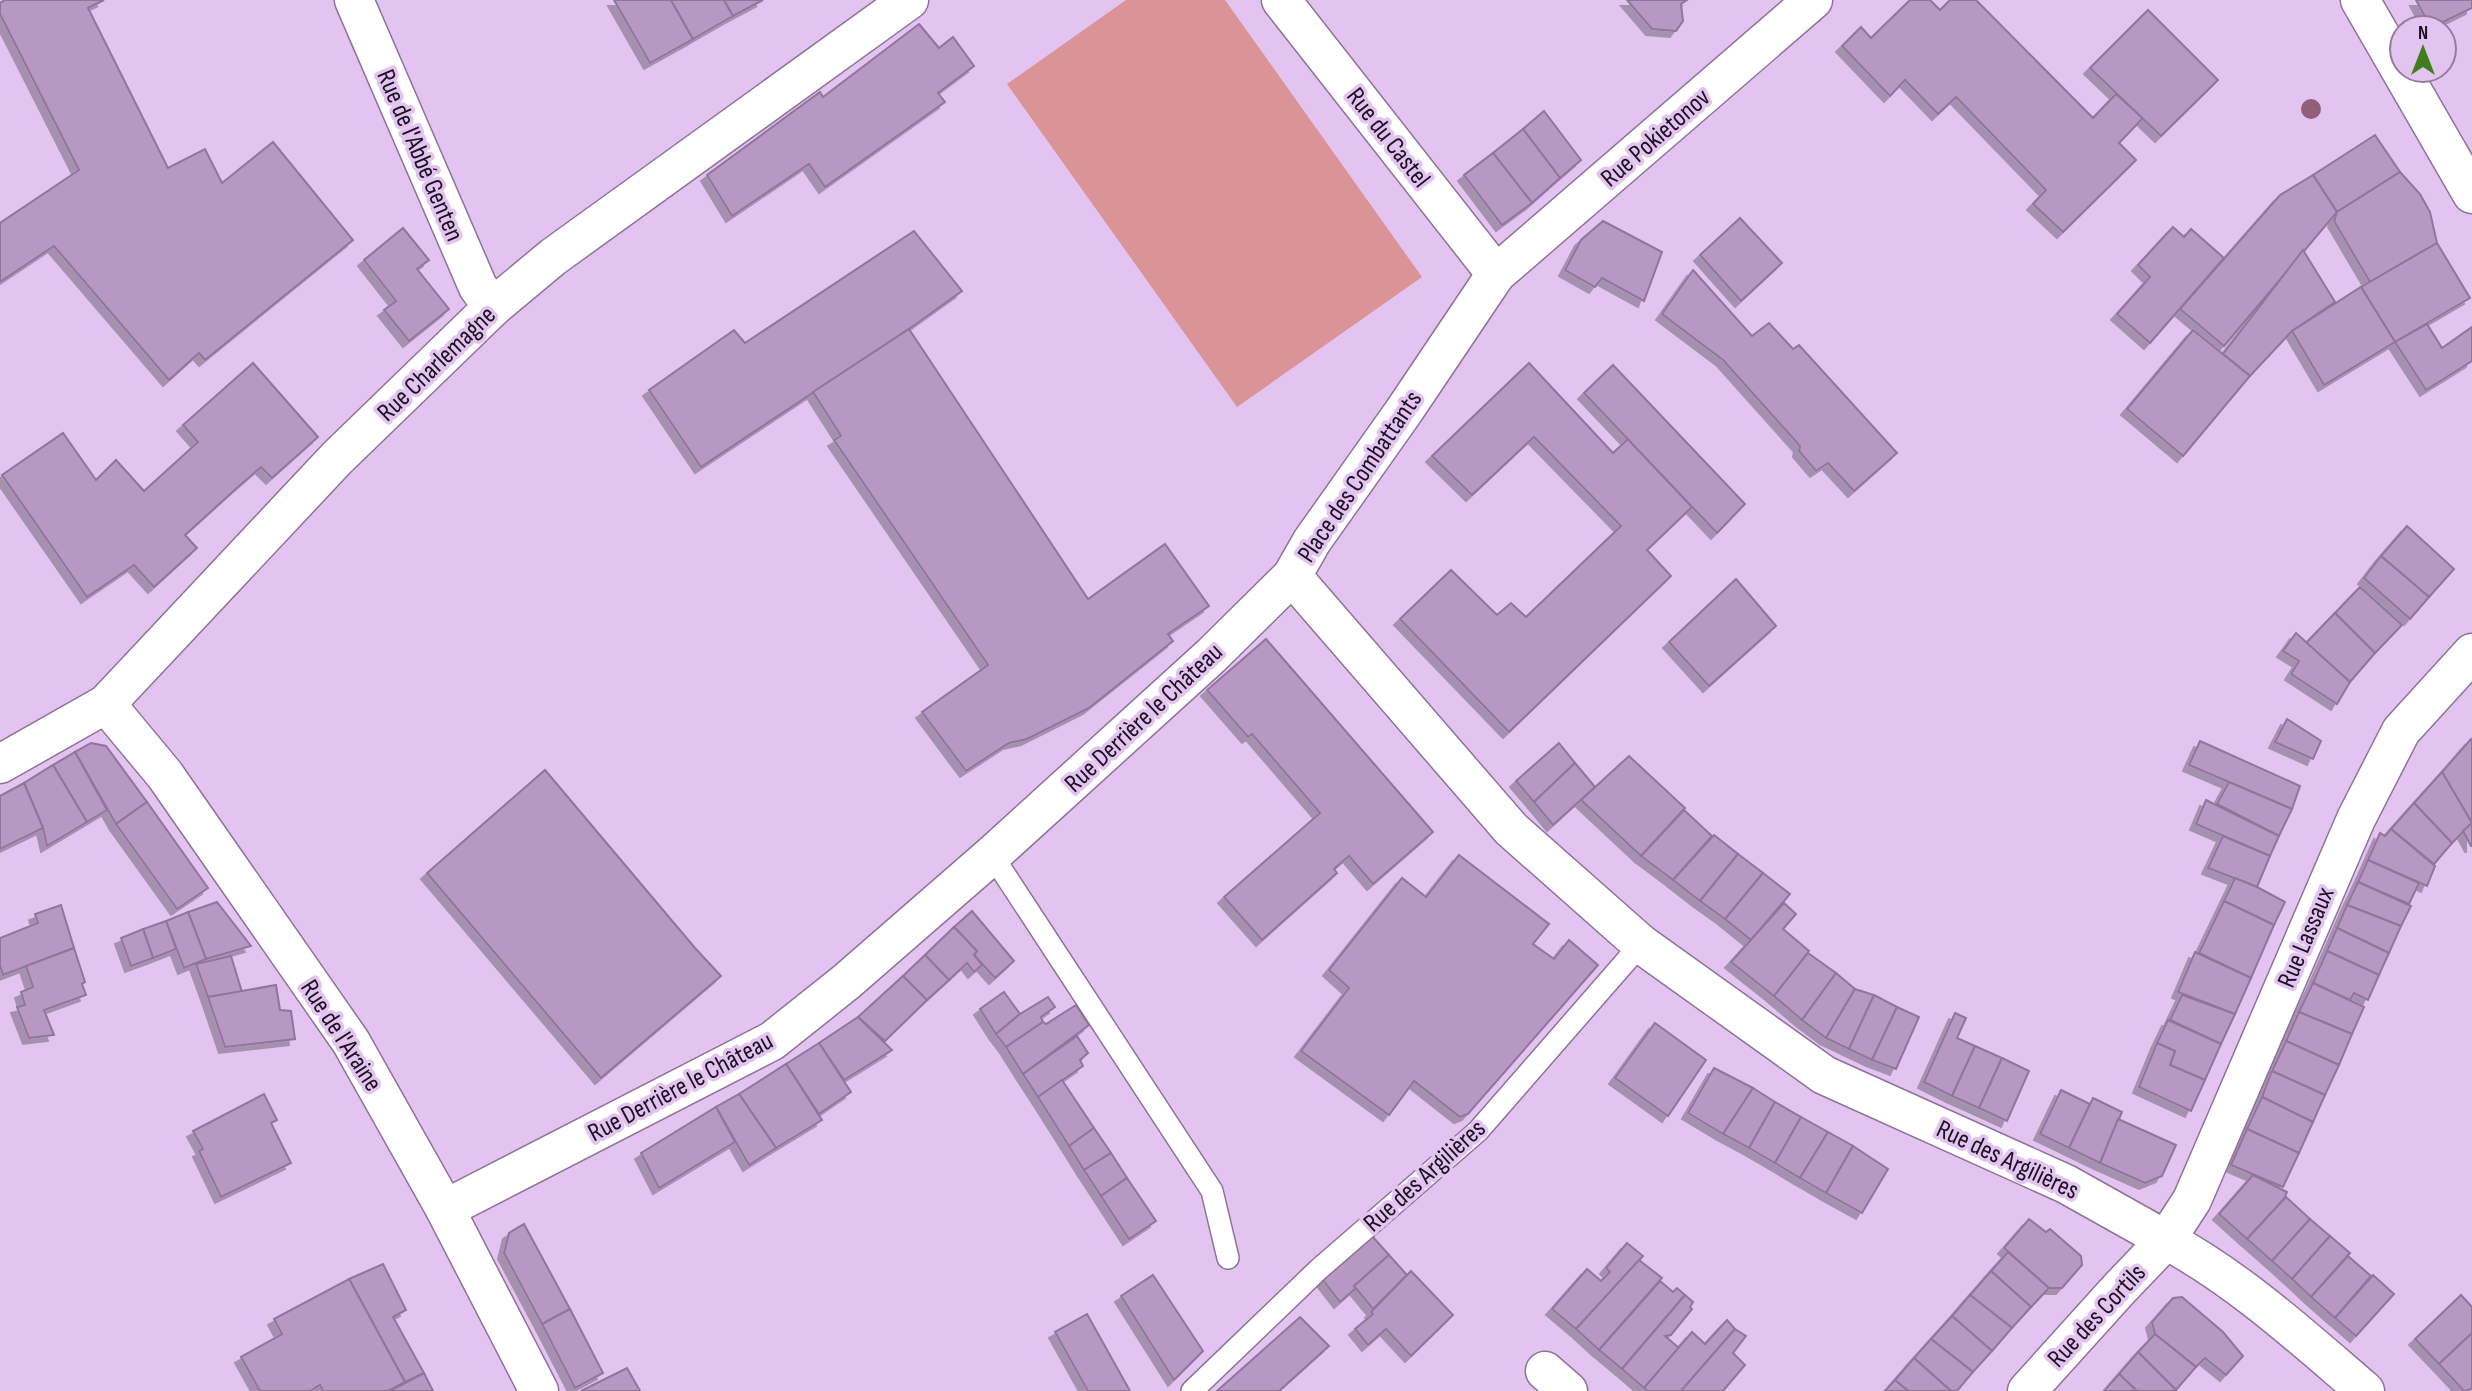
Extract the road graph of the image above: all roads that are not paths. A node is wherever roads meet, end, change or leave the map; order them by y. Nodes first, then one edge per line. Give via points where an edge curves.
1 (354, 0) edge
2 (909, 0) edge
3 (1281, 0) edge
4 (1813, 0) edge
5 (2360, 0) edge
6 (2472, 194) edge
7 (1496, 274) junction
8 (493, 307) junction
9 (1292, 576) junction
10 (2472, 653) edge
11 (106, 705) junction
12 (0, 764) edge
13 (1511, 829) joint
14 (992, 855) junction
15 (1641, 944) junction
16 (445, 1209) junction
17 (2166, 1240) junction
18 (1228, 1258) dead end
19 (539, 1391) edge
20 (1192, 1391) edge
21 (2026, 1391) edge
22 (2365, 1391) edge

1 - 8 street, Rue de l'Abbé Genten via 478,287
2 - 8 street, Rue Charlemagne via 554,257
3 - 7 street, Rue du Castel
4 - 7 street, Rue Pokietonov
5 - 6 street
7 - 9 street, Place des Combattants
8 - 11 street, Rue Charlemagne via 337,458
9 - 13 street, Place des Combattants
9 - 14 street, Rue Derrière le Château
10 - 17 street, Rue Lassaux via 2401,732 2356,819 2192,1200
11 - 12 street, Rue Charlemagne
11 - 16 street, Rue de l'Araine via 165,775 351,1042
13 - 15 street, Rue des Argilières
14 - 16 street, Rue Derrière le Château via 772,1041
14 - 18 lane via 1212,1191
15 - 17 street, Rue des Argilières via 1824,1075 2066,1184
15 - 20 lane, Rue des Argilières via 1478,1131 1319,1269
16 - 19 street, Rue de l'Araine
17 - 21 street, Rue des Cortils
17 - 22 street, Rue des Argilières via 2262,1304

